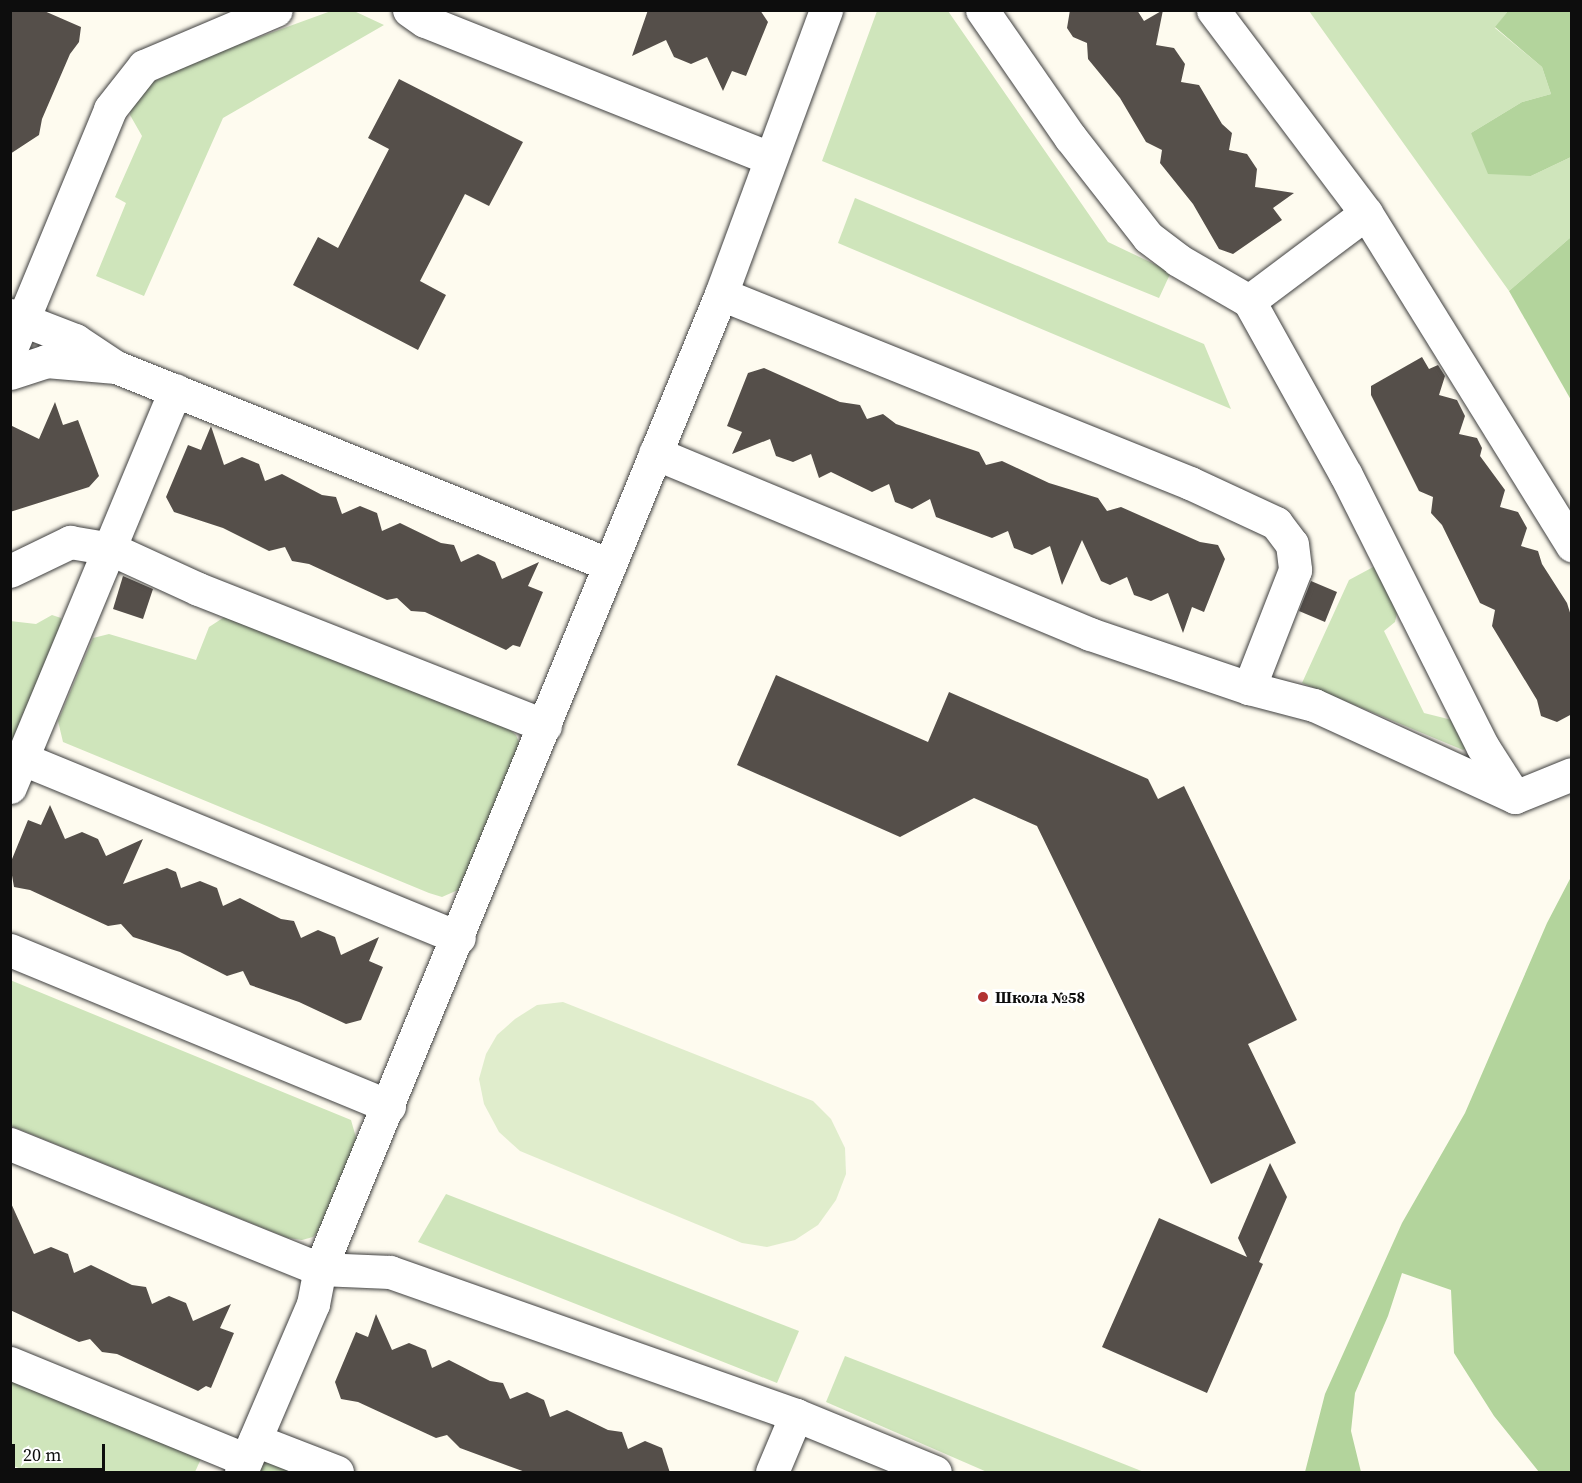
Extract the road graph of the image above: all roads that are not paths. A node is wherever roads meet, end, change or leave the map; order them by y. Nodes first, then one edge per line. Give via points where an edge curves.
1 (276, 10) edge
2 (826, 10) edge
3 (982, 10) edge
4 (1213, 10) edge
5 (421, 14) edge
6 (770, 158) junction
7 (1366, 213) junction
8 (722, 294) junction
9 (1249, 301) junction
10 (17, 316) edge
11 (10, 351) edge
12 (116, 367) junction
13 (10, 374) edge
14 (174, 390) junction
15 (655, 453) junction
16 (1572, 545) edge
17 (111, 549) junction
18 (610, 565) junction
19 (10, 571) edge
20 (1249, 688) junction
21 (545, 726) junction
22 (17, 773) edge
23 (1572, 774) edge
24 (1515, 797) junction
25 (459, 938) junction
26 (10, 950) edge
27 (389, 1106) junction
28 (10, 1144) edge
29 (320, 1269) junction
30 (10, 1363) edge
31 (796, 1415) junction
32 (248, 1458) edge
33 (337, 1473) edge
34 (772, 1473) edge
35 (935, 1473) edge

1 - 10 lane via 144,66 110,109
2 - 6 lane
3 - 9 lane via 1070,137 1148,237 1178,260
4 - 7 lane
5 - 6 lane
6 - 8 lane
7 - 9 lane
7 - 16 lane
8 - 15 lane
8 - 20 lane via 1190,483 1276,523 1292,544 1295,570
9 - 24 lane via 1346,475 1483,747
10 - 11 lane
10 - 12 lane via 75,340
12 - 13 lane via 46,361
12 - 14 lane
14 - 17 lane
14 - 18 lane
15 - 18 lane
15 - 20 lane via 1090,634
17 - 19 lane via 70,542
17 - 21 lane via 198,589
17 - 22 lane
18 - 21 lane
20 - 24 lane via 1314,705
21 - 25 lane
22 - 25 lane
23 - 24 lane
25 - 27 lane
26 - 27 lane
27 - 29 lane
28 - 29 lane
29 - 31 lane via 390,1272
29 - 32 lane via 313,1304
30 - 32 lane
31 - 34 lane
31 - 35 lane
32 - 33 lane

